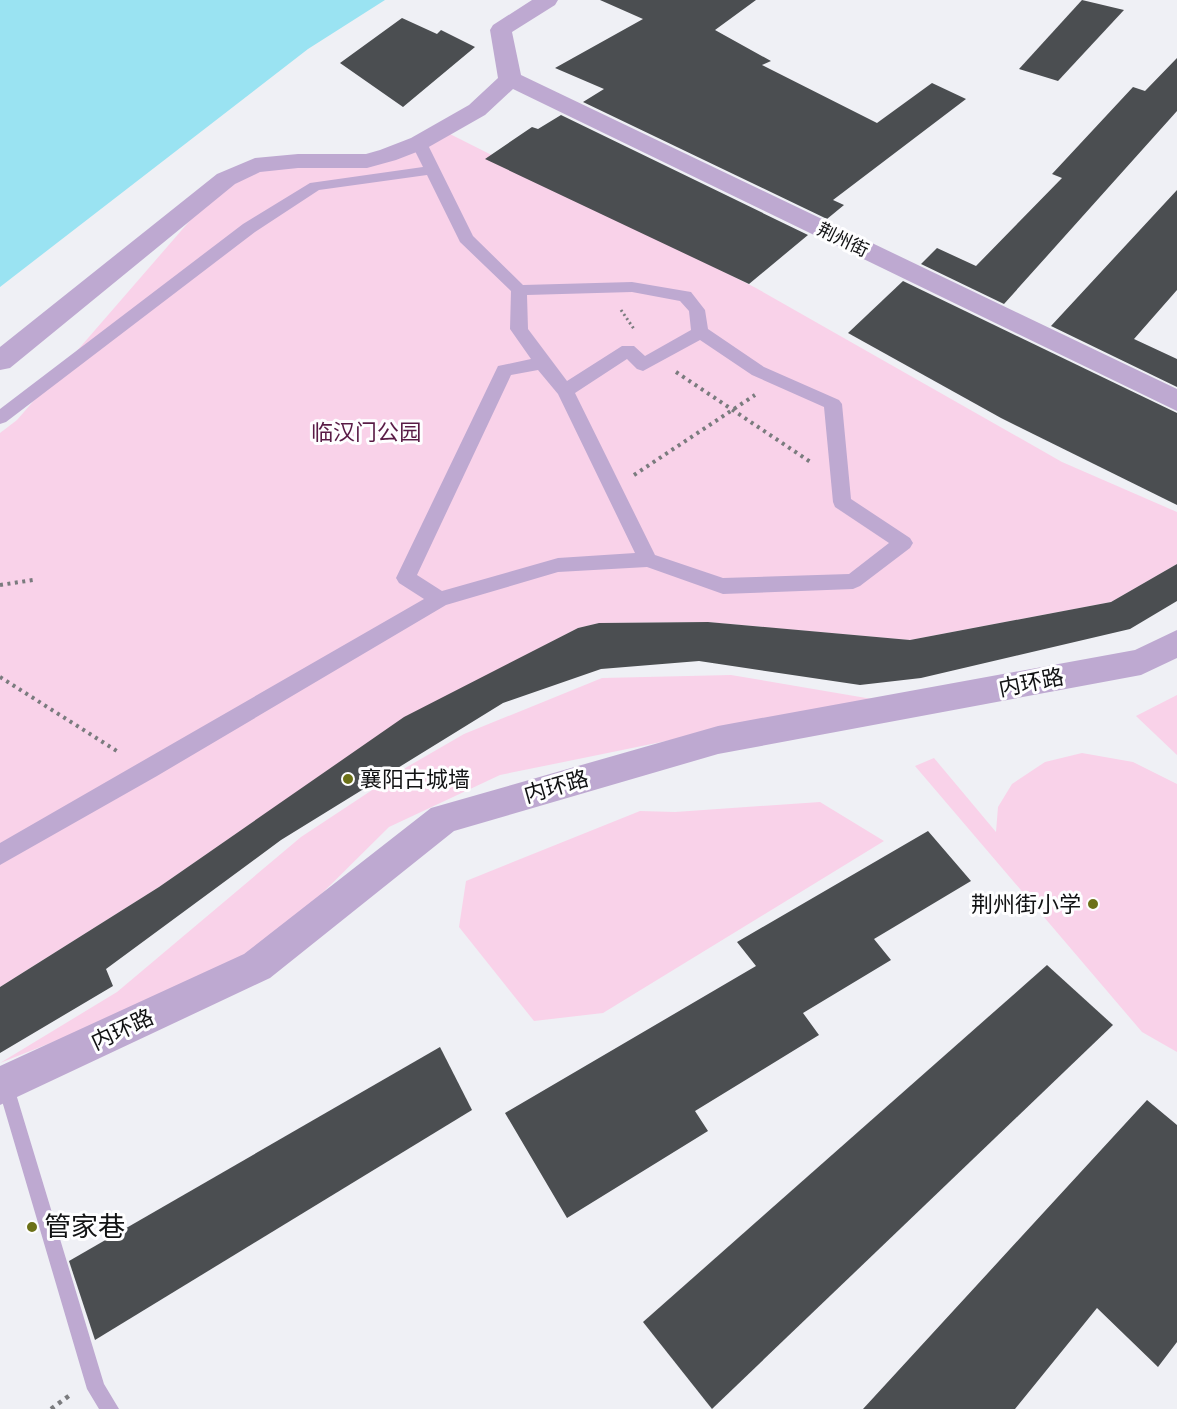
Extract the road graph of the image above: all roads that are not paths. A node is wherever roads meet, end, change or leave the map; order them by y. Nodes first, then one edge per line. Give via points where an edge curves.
1 (547, 0) edge
2 (510, 79) junction
3 (419, 143) junction
4 (432, 170) junction
5 (519, 290) junction
6 (700, 332) junction
7 (0, 361) edge
8 (542, 363) junction
9 (566, 392) junction
10 (1177, 400) edge
11 (0, 418) edge
12 (648, 560) junction
13 (440, 599) junction
14 (1177, 643) edge
15 (0, 855) edge
16 (2, 1085) edge
17 (110, 1409) edge

1 - 2 street via 501,30
2 - 3 street via 477,110
2 - 10 street, 荆州街
3 - 4 street
3 - 7 street via 366,161 255,165 226,179
4 - 5 street via 466,238
4 - 11 street via 315,186 249,228
5 - 6 street via 632,287 685,296 697,310
5 - 8 street via 519,329
6 - 9 street via 643,365 628,350
6 - 12 street via 758,371 833,405 842,502 903,543 853,581 723,586
8 - 9 street
8 - 13 street via 504,370 406,578
9 - 12 street
12 - 13 street via 558,565
13 - 15 street
14 - 16 street, 内环路 via 1141,662 718,740 443,819 257,966
16 - 17 lane via 96,1389

